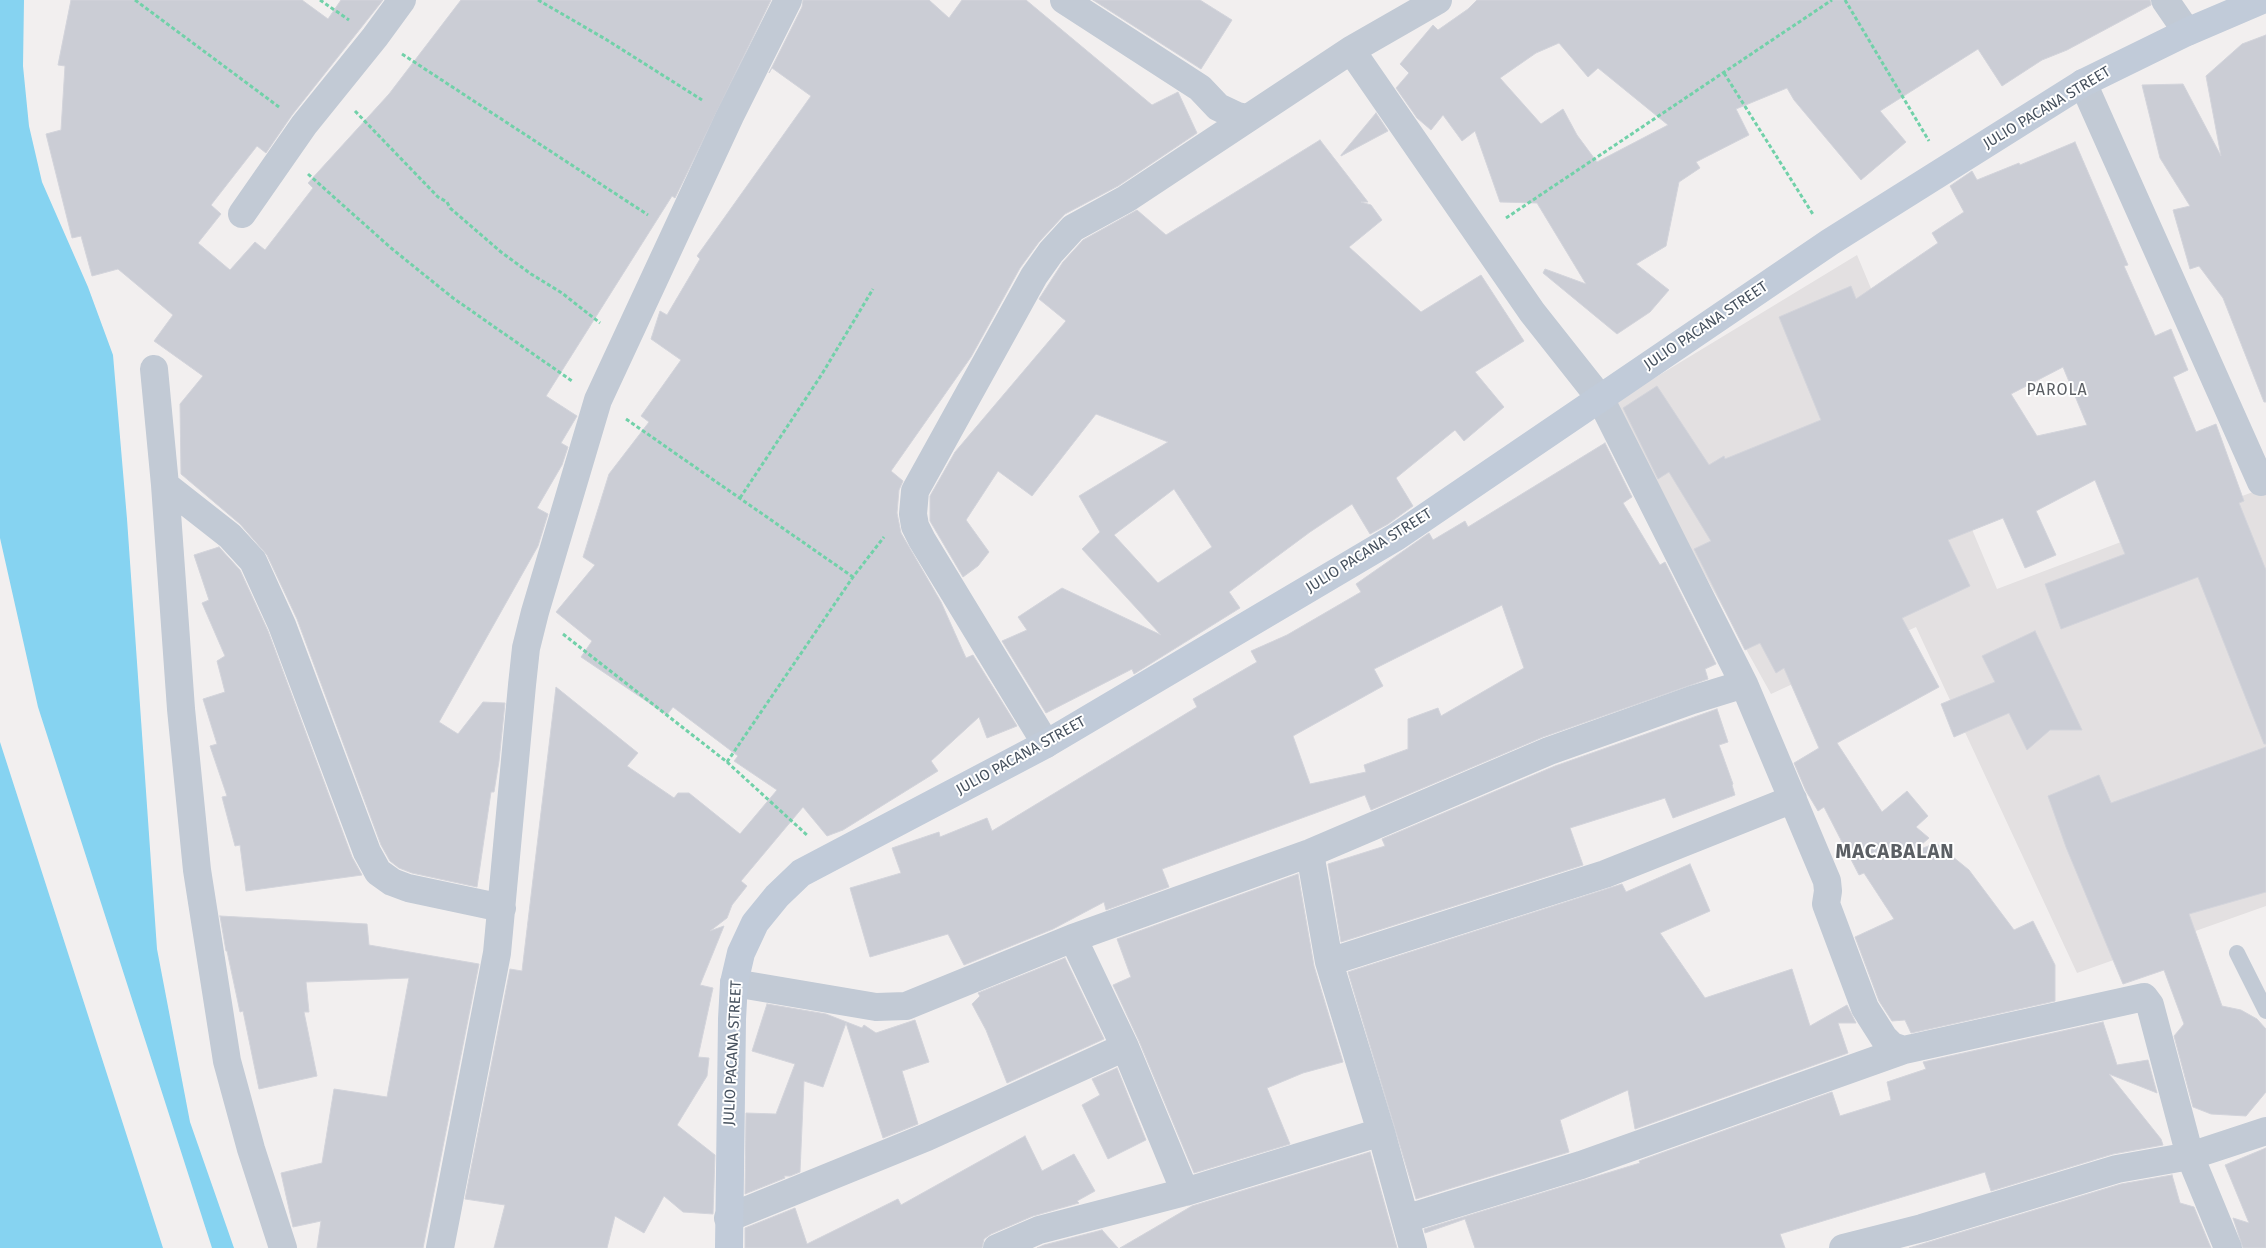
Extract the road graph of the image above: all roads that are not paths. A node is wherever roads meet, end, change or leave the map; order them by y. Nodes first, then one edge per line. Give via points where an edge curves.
1 (402, 0) edge
2 (788, 0) edge
3 (1064, 0) edge
4 (1438, 0) edge
5 (2165, 0) edge
6 (2262, 0) edge
7 (2187, 32) junction
8 (1352, 50) junction
9 (2083, 84) junction
10 (1247, 118) junction
11 (242, 214) dead end
12 (154, 369) dead end
13 (1600, 398) junction
14 (2261, 482) dead end
15 (165, 485) junction
16 (1744, 684) junction
17 (1046, 744) junction
18 (1794, 799) junction
19 (1310, 853) junction
20 (502, 908) junction
21 (1073, 938) junction
22 (2237, 952) dead end
23 (1329, 962) junction
24 (734, 983) junction
25 (2266, 1011) edge
26 (1125, 1047) junction
27 (1904, 1050) junction
28 (2266, 1131) edge
29 (1381, 1132) junction
30 (2190, 1156) junction
31 (1185, 1192) junction
32 (728, 1218) junction
33 (1405, 1219) junction
34 (283, 1248) edge
35 (440, 1248) edge
36 (728, 1248) edge
37 (997, 1248) edge
38 (1413, 1248) edge
39 (1843, 1248) edge
40 (2228, 1248) edge

1 - 11 street via 304,125
2 - 20 street via 730,116 598,400 526,648
3 - 10 street via 1200,88 1224,110
4 - 8 street
5 - 7 street
6 - 7 street, JULIO PACANA STREET
7 - 9 street, JULIO PACANA STREET
8 - 10 street
8 - 13 street via 1532,312
9 - 13 street, JULIO PACANA STREET via 1830,242
9 - 14 street
10 - 17 street via 1126,199 1074,228 1051,252 1034,276 916,491 912,514 922,540
12 - 15 street
13 - 16 street
13 - 17 street, JULIO PACANA STREET via 1396,537
15 - 20 street via 230,536 253,561 282,625 367,852 378,872 408,888
15 - 34 street via 181,709 197,870 227,1061
16 - 18 street
16 - 19 street via 1549,751
17 - 24 street, JULIO PACANA STREET via 801,873 755,923 741,953
18 - 23 street via 1605,874
18 - 27 street via 1827,881 1826,904 1865,1008 1887,1042
19 - 21 street
19 - 23 street
20 - 35 street via 497,953
21 - 24 street via 906,1006 876,1007
21 - 26 street
22 - 25 lane
23 - 29 street
24 - 32 street, JULIO PACANA STREET
26 - 31 street
26 - 32 street via 927,1137
27 - 30 street via 2144,997 2150,1005
27 - 33 street via 1581,1166
28 - 30 street
29 - 31 street
29 - 33 street
30 - 39 street via 2117,1169 1922,1228
30 - 40 street
31 - 37 street via 1040,1230
32 - 36 street, JULIO PACANA STREET
33 - 38 street

